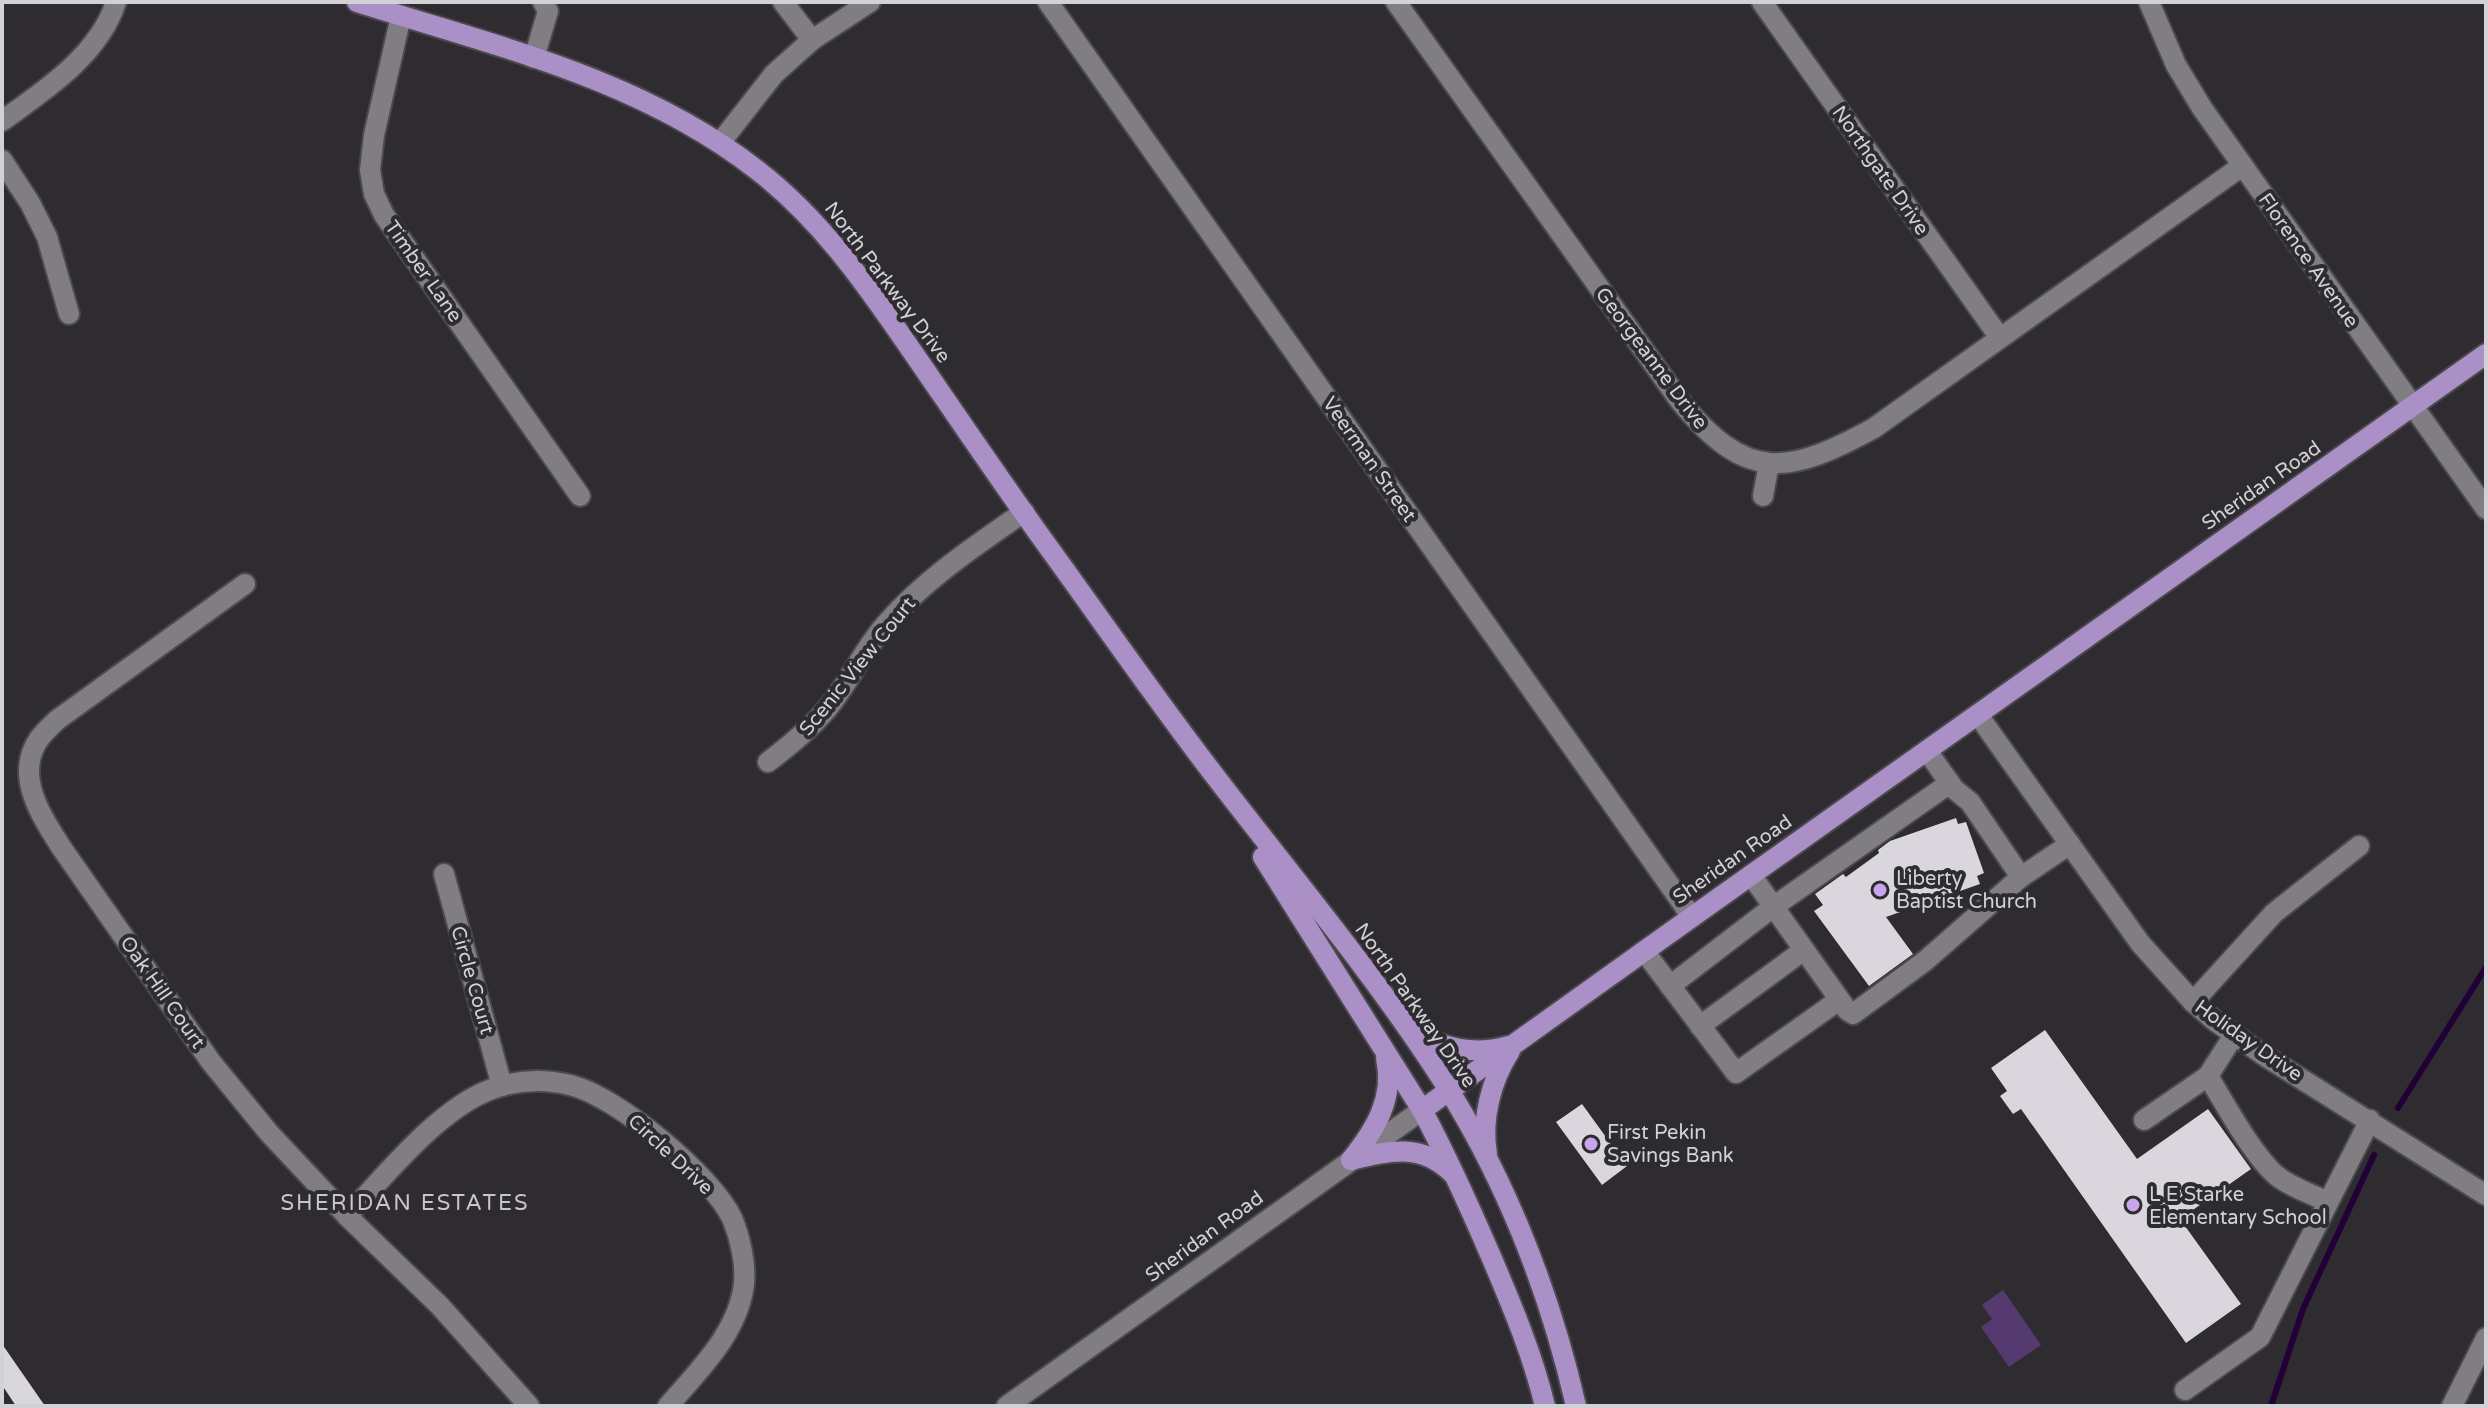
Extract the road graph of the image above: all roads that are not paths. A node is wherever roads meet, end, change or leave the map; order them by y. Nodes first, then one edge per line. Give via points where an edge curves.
1 (116, 2) edge
2 (357, 2) edge
3 (543, 2) edge
4 (783, 2) edge
5 (870, 2) edge
6 (1048, 2) edge
7 (1396, 2) edge
8 (1762, 2) edge
9 (2149, 2) edge
10 (401, 16) junction
11 (812, 40) junction
12 (534, 58) junction
13 (2, 121) edge
14 (720, 143) junction
15 (2, 160) edge
16 (2242, 166) junction
17 (69, 314) dead end
18 (2000, 338) junction
19 (2486, 354) edge
20 (2413, 407) junction
21 (1769, 463) junction
22 (580, 496) dead end
23 (1763, 496) dead end
24 (2486, 509) edge
25 (1024, 512) junction
26 (245, 584) dead end
27 (1978, 715) junction
28 (1195, 750) junction
29 (1927, 751) junction
30 (768, 762) dead end
31 (1950, 783) junction
32 (2070, 844) junction
33 (2359, 846) dead end
34 (444, 874) dead end
35 (1751, 875) junction
36 (2021, 877) junction
37 (1773, 907) junction
38 (1692, 917) junction
39 (1804, 950) junction
40 (1644, 951) junction
41 (1670, 986) junction
42 (1839, 1000) junction
43 (2193, 1002) junction
44 (1700, 1026) junction
45 (1408, 1030) junction
46 (2234, 1035) junction
47 (1516, 1044) junction
48 (1384, 1049) junction
49 (2208, 1076) junction
50 (502, 1086) junction
51 (1449, 1092) junction
52 (1422, 1110) junction
53 (2144, 1120) dead end
54 (2370, 1120) junction
55 (1351, 1160) junction
56 (1489, 1166) junction
57 (1458, 1180) junction
58 (2486, 1195) edge
59 (2328, 1202) junction
60 (347, 1216) junction
61 (2486, 1338) edge
62 (2185, 1390) dead end
63 (529, 1406) edge
64 (668, 1406) edge
65 (1007, 1406) edge
66 (1545, 1406) edge
67 (1576, 1406) edge
68 (2452, 1406) edge

1 - 13 street via 81,57
2 - 10 main road, North Parkway Drive
3 - 12 street via 548,11
4 - 11 street
5 - 11 street
6 - 38 street, Veerman Street
7 - 21 street, Georgeanne Drive via 1680,401 1724,445
8 - 18 street, Northgate Drive
9 - 16 street, Florence Avenue via 2176,65
10 - 12 main road, North Parkway Drive
10 - 22 street, Timber Lane via 374,135 374,194
11 - 14 street via 774,74
12 - 14 main road, North Parkway Drive via 616,87
14 - 25 main road, North Parkway Drive via 788,196 845,258
15 - 17 street via 47,237
16 - 18 street, Georgeanne Drive
16 - 20 street, Florence Avenue
18 - 21 street, Georgeanne Drive via 1874,428 1793,463
19 - 20 main road, Sheridan Road
20 - 24 street, Florence Avenue
20 - 27 main road, Sheridan Road
21 - 23 street
25 - 28 main road, North Parkway Drive
25 - 30 street, Scenic View Court via 913,596 886,624 826,709
26 - 60 street, Oak Hill Court via 57,720 34,750 31,790 61,847 211,1062
27 - 29 main road, Sheridan Road
27 - 32 street, Holiday Drive
28 - 45 main road, North Parkway Drive
28 - 48 main road, North Parkway Drive
29 - 31 street
29 - 35 main road, Sheridan Road
31 - 36 street via 1970,802
31 - 37 street
32 - 36 street
32 - 43 street, Holiday Drive via 2140,943
33 - 43 street via 2274,913
34 - 50 street, Circle Court
35 - 37 street
35 - 38 main road, Sheridan Road
36 - 42 street via 1925,961 1853,1014
37 - 39 street
37 - 41 street
38 - 40 main road, Sheridan Road
39 - 42 street
39 - 44 street
40 - 41 street
40 - 47 main road, Sheridan Road
41 - 44 street
42 - 44 street via 1736,1073
43 - 46 street, Holiday Drive
45 - 47 main road via 1434,1043 1473,1051
45 - 51 main road, North Parkway Drive
46 - 49 street
46 - 54 street, Holiday Drive
47 - 51 main road, Sheridan Road
47 - 56 main road via 1503,1063 1488,1107
48 - 52 main road, North Parkway Drive
48 - 55 main road via 1390,1072 1383,1110
49 - 53 street
49 - 59 street via 2268,1167
50 - 60 street, Circle Drive via 463,1103 438,1122
50 - 64 street, Circle Drive via 546,1081 595,1093 651,1131 731,1216 744,1276 735,1316 722,1341
51 - 52 main road, Sheridan Road
51 - 56 main road, North Parkway Drive
52 - 55 street, Sheridan Road
52 - 57 main road, North Parkway Drive
54 - 58 street, Holiday Drive
54 - 59 street
55 - 57 main road via 1375,1154 1427,1155
55 - 65 street, Sheridan Road
56 - 67 main road, North Parkway Drive via 1532,1261
57 - 66 main road, North Parkway Drive via 1509,1299
59 - 62 street via 2260,1337
60 - 63 street, Oak Hill Court via 440,1306
61 - 68 street

